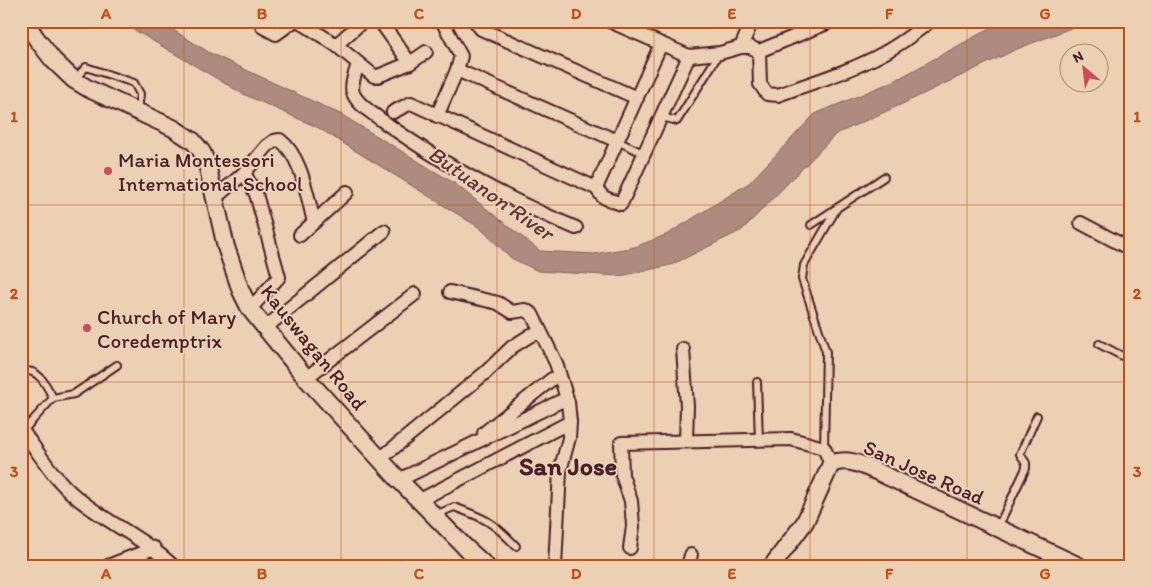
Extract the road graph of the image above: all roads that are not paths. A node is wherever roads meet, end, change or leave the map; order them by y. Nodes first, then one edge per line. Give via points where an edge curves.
1 (25, 21) edge
2 (260, 21) edge
3 (294, 21) edge
4 (299, 21) edge
5 (363, 21) edge
6 (380, 21) edge
7 (442, 21) edge
8 (475, 21) edge
9 (609, 21) edge
10 (752, 21) edge
11 (806, 21) edge
12 (832, 21) edge
13 (930, 21) edge
14 (801, 35) junction
15 (336, 44) junction
16 (661, 44) junction
17 (741, 47) junction
18 (759, 51) junction
19 (426, 52) dead end
20 (720, 53) junction
21 (689, 56) junction
22 (410, 63) junction
23 (358, 64) junction
24 (457, 70) junction
25 (74, 80) junction
26 (637, 98) junction
27 (137, 112) junction
28 (393, 112) dead end
29 (437, 116) junction
30 (662, 116) junction
31 (618, 141) junction
32 (645, 154) junction
33 (244, 173) junction
34 (884, 177) dead end
35 (596, 188) junction
36 (347, 192) dead end
37 (215, 198) junction
38 (837, 208) junction
39 (314, 222) junction
40 (1081, 223) dead end
41 (811, 225) dead end
42 (576, 228) dead end
43 (384, 231) dead end
44 (300, 235) dead end
45 (1130, 249) edge
46 (450, 292) dead end
47 (415, 294) dead end
48 (250, 308) junction
49 (265, 328) junction
50 (541, 333) junction
51 (1100, 344) dead end
52 (683, 349) dead end
53 (1130, 360) edge
54 (117, 365) dead end
55 (21, 373) edge
56 (306, 378) junction
57 (552, 379) dead end
58 (757, 382) dead end
59 (534, 394) junction
60 (53, 398) junction
61 (561, 401) dead end
62 (541, 411) junction
63 (1037, 416) dead end
64 (570, 422) junction
65 (22, 430) edge
66 (758, 440) junction
67 (686, 441) junction
68 (464, 448) junction
69 (824, 448) junction
70 (380, 459) junction
71 (831, 464) junction
72 (399, 480) junction
73 (420, 500) junction
74 (435, 515) junction
75 (998, 528) junction
76 (516, 546) dead end
77 (154, 548) junction
78 (630, 548) dead end
79 (108, 566) edge
80 (173, 566) edge
81 (486, 566) edge
82 (555, 566) edge
83 (772, 566) edge
84 (1079, 566) edge

1 - 25 street, Kauswagan Road via 53,60
2 - 3 street via 263,27 276,34
4 - 15 street
5 - 15 street
6 - 22 street
7 - 24 street via 461,54
8 - 26 street via 481,29
9 - 16 street
10 - 17 street
11 - 14 street
12 - 14 street
13 - 18 street via 864,63 778,95 767,94 760,84
14 - 18 street
15 - 23 street
16 - 21 street
16 - 26 street
17 - 18 street
17 - 20 street
19 - 22 street
20 - 21 street
20 - 30 lane via 676,121
21 - 30 street
22 - 23 street via 378,76
23 - 42 street via 352,90 357,100 370,111 475,179
24 - 29 street
24 - 31 street
25 - 27 street, Kauswagan Road
25 - 27 lane via 86,66 134,83 140,94
26 - 31 street
27 - 37 street, Kauswagan Road via 193,141 207,164
28 - 29 street via 411,103
29 - 35 street
30 - 32 street
31 - 32 lane
31 - 35 street
32 - 35 street via 621,204 603,197
33 - 37 street
33 - 39 street via 267,146 274,140 280,140 288,146 296,161
33 - 48 street via 256,194 279,278
34 - 38 lane
36 - 39 street
37 - 48 street, Kauswagan Road via 229,256
38 - 41 lane
38 - 69 lane via 804,265 802,279 826,352
39 - 44 street
40 - 45 street
43 - 49 street
46 - 50 street via 498,303 512,312 528,311
47 - 56 street
48 - 49 street, Kauswagan Road
49 - 56 street, Kauswagan Road
50 - 64 street via 556,363 568,402
50 - 70 street via 531,335 512,347
51 - 53 lane
52 - 67 street
54 - 60 lane via 74,394
55 - 60 lane via 29,370 36,373
56 - 70 street, Kauswagan Road
57 - 59 street
58 - 66 lane
59 - 62 street
59 - 68 street
60 - 65 lane
61 - 62 street
62 - 68 street
63 - 75 lane via 1020,454 1026,468
64 - 73 street
64 - 82 street via 560,471
65 - 77 street via 43,461 76,496
66 - 67 street
66 - 69 street via 791,439
67 - 78 street via 621,443 622,475 632,512
68 - 72 street
69 - 71 street
70 - 72 street, Kauswagan Road
71 - 75 street, San Jose Road via 839,460 849,461 878,472
71 - 83 street, San Jose Road via 805,522
72 - 73 street, Kauswagan Road
73 - 74 street, Kauswagan Road
74 - 76 lane via 454,507 483,518
74 - 81 street, Kauswagan Road
75 - 84 street, San Jose Road
77 - 79 street
77 - 80 street

